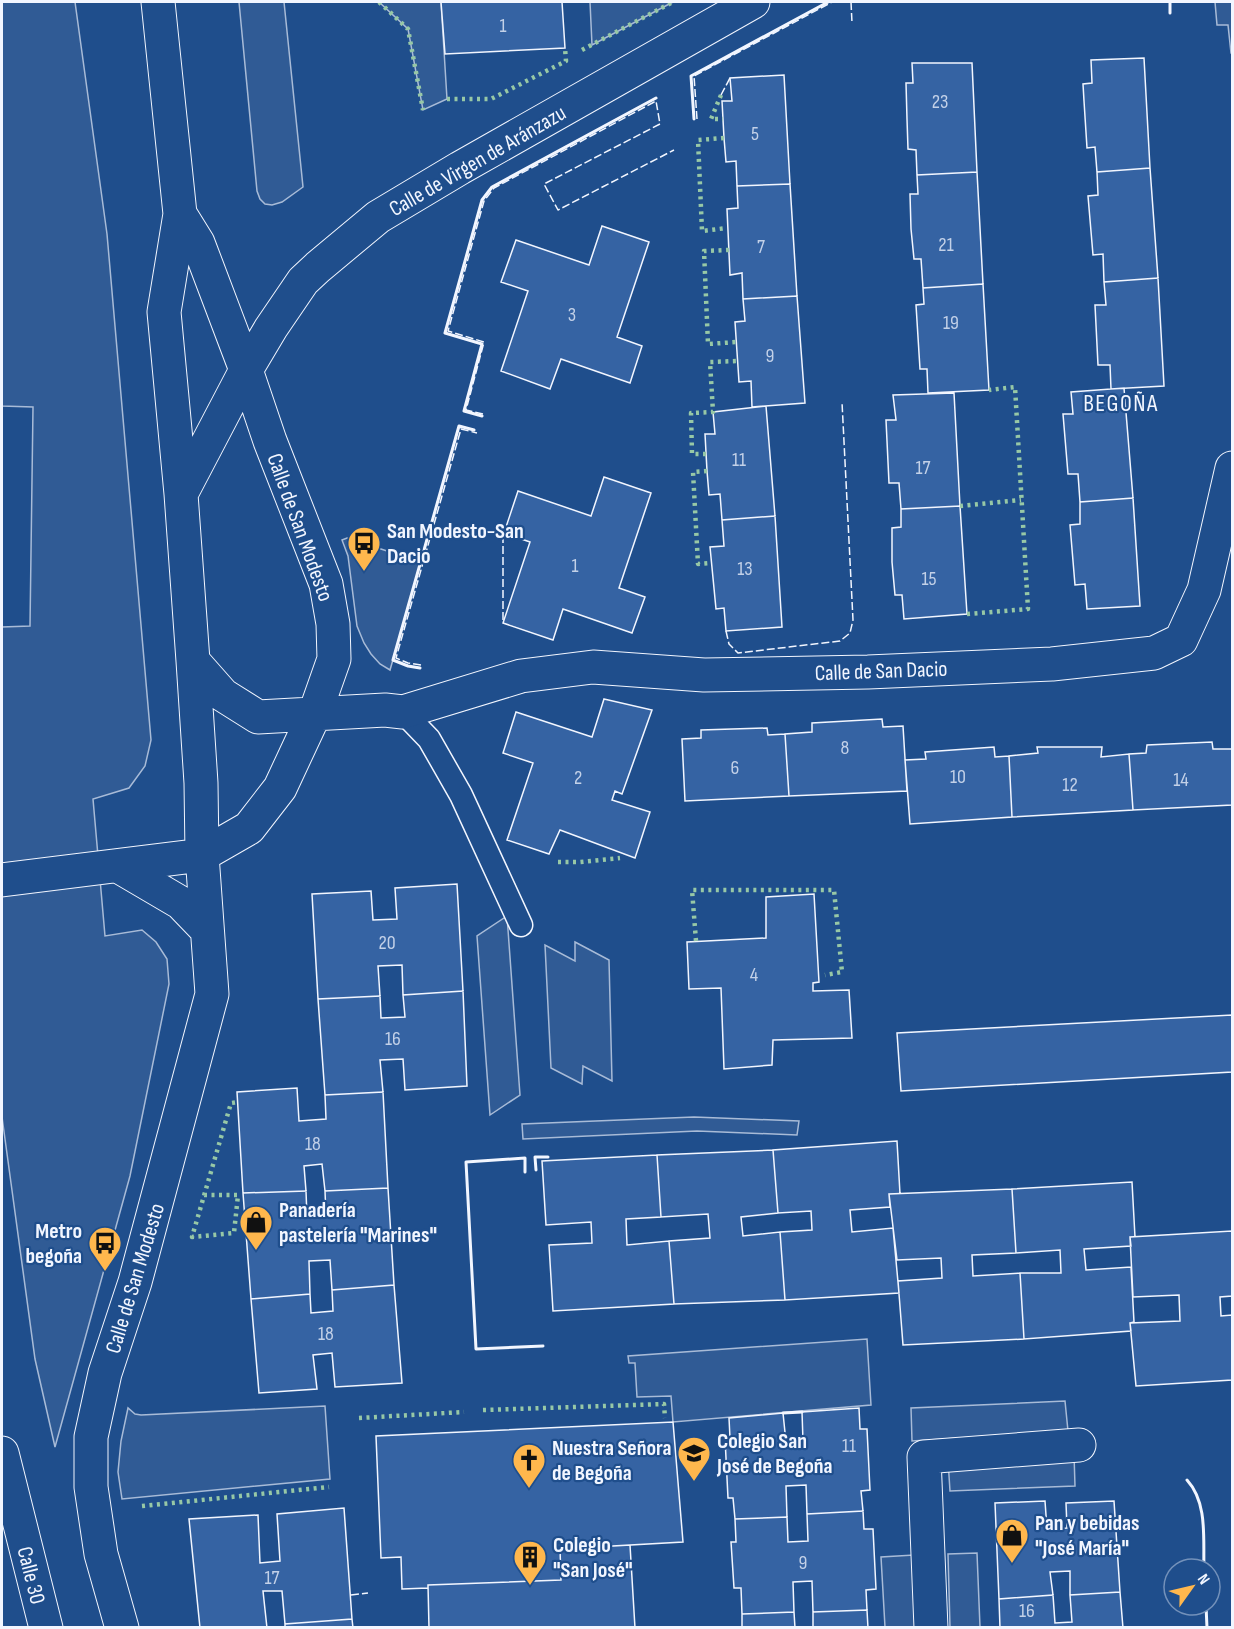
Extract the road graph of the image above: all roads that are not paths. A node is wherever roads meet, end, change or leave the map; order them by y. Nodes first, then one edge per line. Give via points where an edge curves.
1 (158, 2) edge
2 (753, 2) edge
3 (180, 214) junction
4 (246, 370) junction
5 (1233, 468) edge
6 (181, 494) junction
7 (193, 661) junction
8 (403, 712) junction
9 (315, 713) junction
10 (202, 855) junction
11 (118, 866) junction
12 (2, 880) edge
13 (521, 924) dead end
14 (207, 930) junction
15 (1078, 1445) dead end
16 (2, 1453) edge
17 (46, 1628) edge
18 (122, 1628) edge
19 (931, 1628) edge

1 - 3 main road, Calle de San Modesto
2 - 4 main road, Calle de Virgen de Aránzazu via 378,217 303,281
3 - 4 main road, Calle de San Modesto via 198,243
3 - 6 main road, Calle de San Modesto via 164,312
4 - 6 main road
4 - 9 main road, Calle de San Modesto via 326,584 334,659
5 - 8 main road, Calle de San Dacio via 1204,590 1181,640 1154,653 1052,664 856,672 704,675 593,667 521,676
6 - 7 main road, Calle de San Modesto
7 - 9 main road, Calle de San Dacio via 223,695 258,717
7 - 10 main road, Calle de San Modesto
8 - 9 main road, Calle de San Dacio
8 - 13 lane via 429,739 461,795
9 - 10 main road, Calle de San Modesto via 280,788 249,828
10 - 11 main road
10 - 14 main road, Calle de San Modesto
11 - 12 main road
11 - 14 main road via 181,903
14 - 18 main road, Calle de San Modesto via 212,994 135,1282 105,1373 91,1437 91,1487 101,1554
15 - 19 main road via 924,1456
16 - 17 main road, Calle 30

